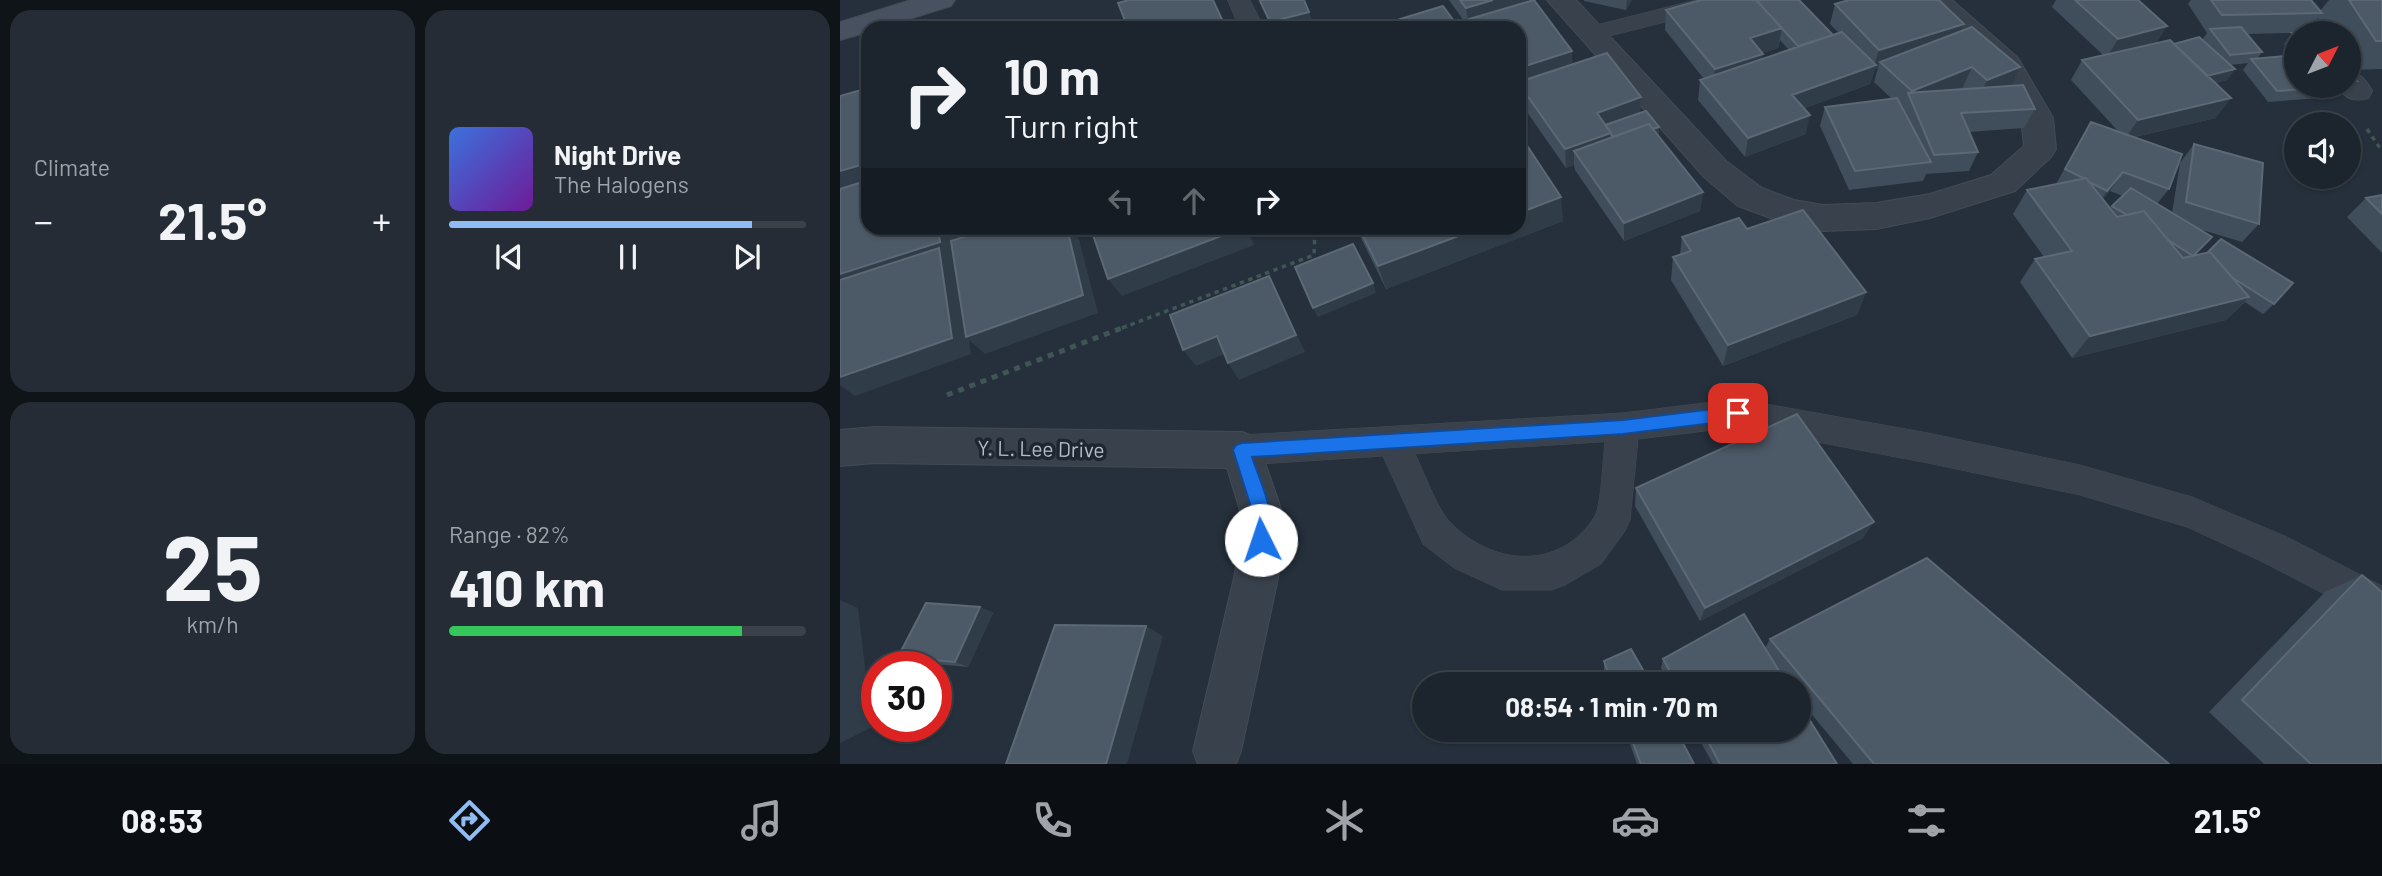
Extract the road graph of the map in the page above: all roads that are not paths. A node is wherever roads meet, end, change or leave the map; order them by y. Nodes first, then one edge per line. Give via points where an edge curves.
1 (941, 0) edge
2 (1239, 0) edge
3 (1561, 0) edge
4 (1724, 0) edge
5 (1934, 0) edge
6 (2288, 0) edge
7 (873, 21) edge
8 (1249, 21) edge
9 (2304, 21) edge
10 (861, 25) edge
11 (840, 31) edge
12 (1590, 34) junction
13 (1623, 427) junction
14 (1392, 440) junction
15 (840, 448) edge
16 (1242, 450) junction
17 (2382, 606) edge
18 (1217, 751) dead end

1 - 7 main road
2 - 8 lane
3 - 12 street
4 - 12 lane
5 - 12 street via 2008,65 2037,118 2040,149 2003,183 1930,206 1876,216 1823,218 1750,197 1715,169
6 - 9 street
10 - 11 main road
13 - 14 lane
13 - 14 lane via 1613,520 1588,552 1552,573 1502,573 1467,556 1435,532
13 - 17 lane via 1738,413 2080,480 2192,513 2274,549
14 - 16 lane
15 - 16 street, Y. L. Lee Drive
16 - 18 street via 1264,520 1256,578

